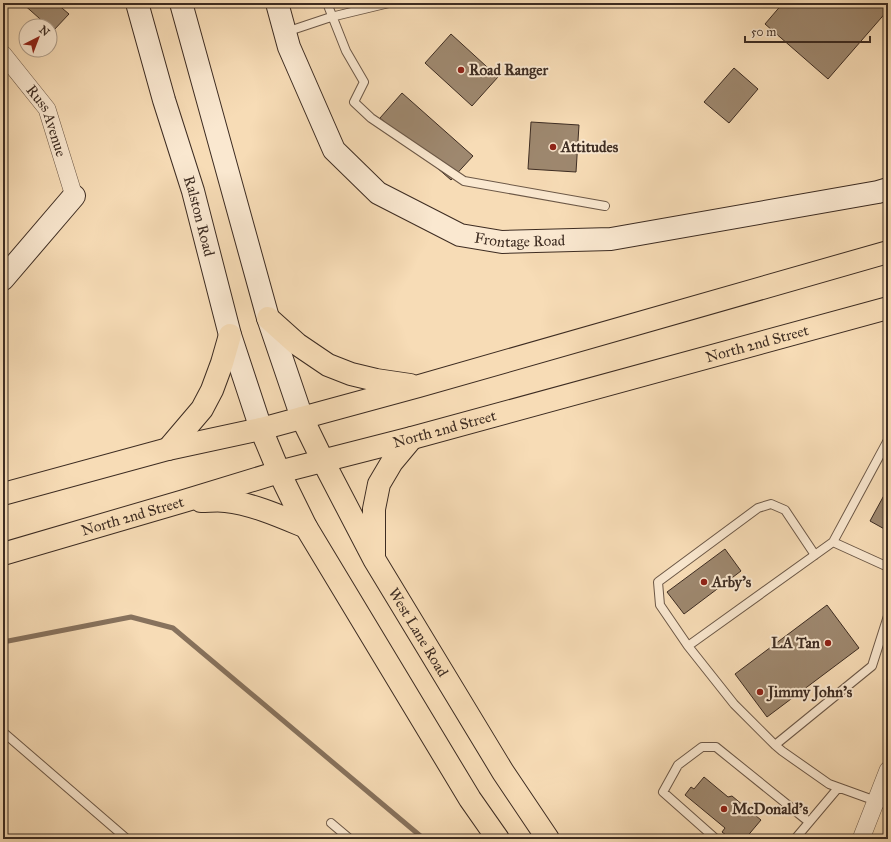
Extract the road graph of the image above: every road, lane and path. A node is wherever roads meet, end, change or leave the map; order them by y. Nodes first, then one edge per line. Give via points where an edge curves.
1 (136, 3) edge
2 (181, 3) edge
3 (277, 3) edge
4 (327, 3) edge
5 (389, 3) edge
6 (332, 17) junction
7 (284, 32) junction
8 (3, 54) edge
9 (888, 189) edge
10 (74, 196) joint
11 (606, 206) dead end
12 (888, 252) edge
13 (3, 279) edge
14 (888, 308) edge
15 (268, 318) junction
16 (230, 335) junction
17 (419, 386) junction
18 (302, 418) junction
19 (261, 429) junction
20 (412, 438) junction
21 (888, 440) edge
22 (168, 449) junction
23 (323, 461) junction
24 (279, 472) junction
25 (3, 494) edge
26 (184, 501) junction
27 (306, 527) junction
28 (833, 542) junction
29 (3, 554) edge
30 (815, 555) junction
31 (374, 559) junction
32 (888, 567) edge
33 (888, 616) edge
34 (688, 646) junction
35 (3, 732) edge
36 (775, 745) junction
37 (888, 770) edge
38 (838, 788) junction
39 (882, 803) edge
40 (809, 822) junction
41 (331, 823) dead end
42 (128, 839) edge
43 (350, 839) edge
44 (498, 839) edge
45 (548, 839) edge
46 (716, 839) edge
47 (795, 839) edge
48 (861, 839) edge

1 - 16 main road, Ralston Road via 193,191
2 - 15 main road
3 - 7 main road, Frontage Road
4 - 6 lane
5 - 6 lane
6 - 7 lane
6 - 11 lane via 346,51 364,82 354,102 371,118 464,181
7 - 9 main road, Frontage Road via 334,150 378,193 460,236 502,242 611,239
8 - 10 street, Russ Avenue via 47,109
10 - 13 main road
12 - 17 main road
14 - 20 main road, North 2nd Street
15 - 17 main road via 297,344 328,365 357,376
15 - 18 main road
16 - 19 main road, Ralston Road
16 - 22 main road via 212,390 202,409
17 - 18 main road
18 - 19 main road
18 - 23 main road, West Lane Road
19 - 22 main road
19 - 24 main road
20 - 23 main road, North 2nd Street
20 - 31 main road via 392,462 379,484 374,509
21 - 28 lane
22 - 25 main road
23 - 24 main road, North 2nd Street
23 - 31 main road, West Lane Road
24 - 26 main road, North 2nd Street
24 - 27 main road
26 - 27 main road via 227,501 253,506
26 - 29 main road, North 2nd Street
27 - 44 main road via 470,799
28 - 30 lane
28 - 32 lane
30 - 34 lane
30 - 34 lane via 785,510 771,504 758,508 658,582 660,605
31 - 45 main road, West Lane Road via 503,772
33 - 36 lane via 872,666
34 - 36 lane via 734,704
35 - 42 lane
36 - 38 lane
37 - 39 street
38 - 39 lane
38 - 40 lane
39 - 48 street
40 - 46 lane via 716,747 702,747 678,765 663,792
40 - 47 lane
41 - 43 lane

